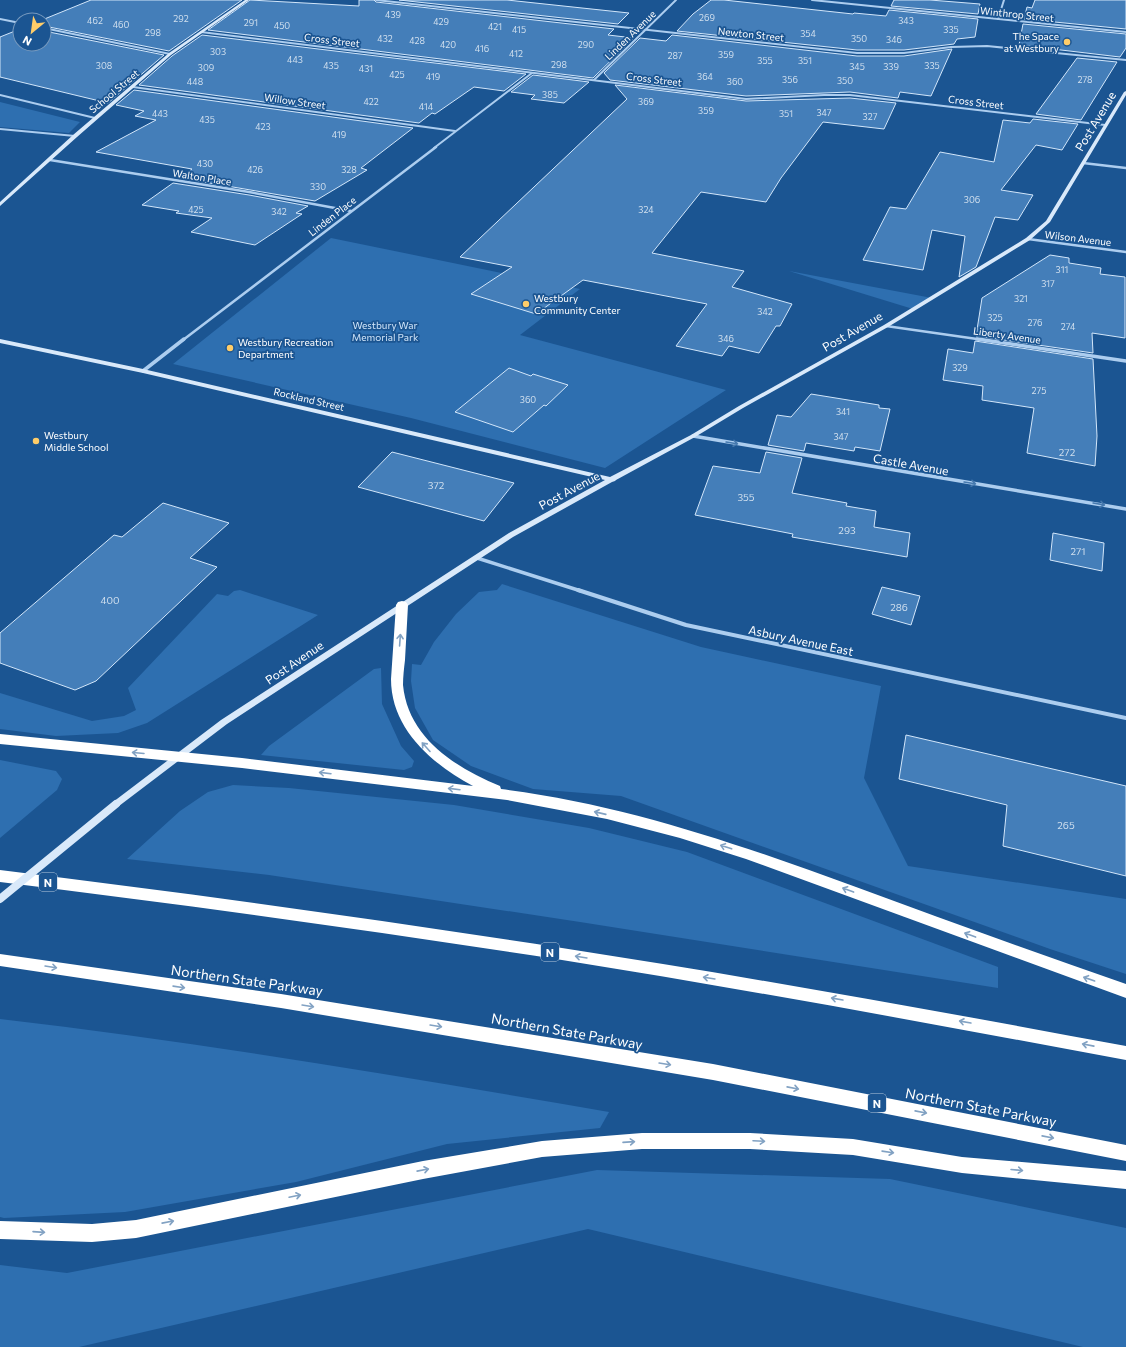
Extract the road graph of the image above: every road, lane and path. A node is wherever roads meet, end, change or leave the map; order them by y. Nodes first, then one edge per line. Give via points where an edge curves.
1 (247, 0) edge
2 (376, 0) edge
3 (676, 0) edge
4 (812, 0) edge
5 (1004, 0) edge
6 (0, 19) edge
7 (998, 19) junction
8 (12, 21) edge
9 (52, 30) edge
10 (646, 30) junction
11 (201, 32) junction
12 (1126, 32) edge
13 (170, 54) junction
14 (1126, 60) edge
15 (532, 73) junction
16 (594, 80) junction
17 (133, 86) junction
18 (1126, 92) edge
19 (0, 95) edge
20 (95, 118) junction
21 (1105, 125) junction
22 (0, 129) edge
23 (455, 131) junction
24 (75, 136) junction
25 (50, 160) junction
26 (1083, 163) junction
27 (1126, 168) edge
28 (0, 205) edge
29 (351, 211) junction
30 (1028, 240) junction
31 (1126, 252) edge
32 (886, 326) junction
33 (0, 341) edge
34 (1126, 361) edge
35 (143, 371) junction
36 (693, 436) junction
37 (613, 480) junction
38 (1126, 509) edge
39 (477, 558) junction
40 (402, 605) junction
41 (1126, 718) edge
42 (0, 739) edge
43 (177, 757) junction
44 (507, 795) junction
45 (0, 876) edge
46 (0, 898) edge
47 (0, 960) edge
48 (1126, 991) edge
49 (1126, 1052) edge
50 (1126, 1153) edge
51 (1126, 1180) edge
52 (0, 1230) edge

1 - 11 main road, School Street
2 - 10 street, Newton Street
3 - 10 street, Linden Avenue
4 - 7 street, Winthrop Street
5 - 7 street
6 - 8 street
7 - 12 street, Winthrop Street
9 - 13 street
10 - 14 street, Newton Street via 857,53 904,53 951,47 987,46
10 - 16 street, Linden Avenue
11 - 13 main road, School Street
11 - 15 street, Cross Street
13 - 17 main road, School Street
15 - 16 street, Cross Street
15 - 23 street, Linden Place
16 - 21 street, Cross Street via 746,99 817,94 850,95
17 - 20 main road, School Street
17 - 23 street, Willow Street
18 - 21 main road, Post Avenue
19 - 20 street
20 - 24 main road, School Street
21 - 26 main road, Post Avenue
22 - 24 street
23 - 29 street, Linden Place
24 - 25 main road, School Street
25 - 28 main road, School Street
25 - 29 street, Walton Place
26 - 27 street
26 - 30 main road, Post Avenue via 1048,222
29 - 35 street, Linden Place
30 - 31 street, Wilson Avenue
30 - 32 main road, Post Avenue
32 - 34 street, Liberty Avenue
32 - 36 main road, Post Avenue
33 - 35 main road, Rockland Street
35 - 37 main road, Rockland Street
36 - 37 main road, Post Avenue
36 -> 38 street, Castle Avenue
37 - 39 main road, Post Avenue via 511,535
39 - 40 main road, Post Avenue
39 - 41 street, Asbury Avenue East via 686,625
40 - 43 main road, Post Avenue via 224,722
44 -> 40 highway via 484,786 444,763 429,750 408,721 397,690
43 -> 42 highway
44 -> 43 highway
43 - 46 main road, Post Avenue, bridge
48 -> 44 highway via 1043,963 784,866 704,840 627,819
49 -> 45 highway, N via 831,998 536,950 213,903
47 -> 50 highway, Northern State Parkway / N via 281,1001 565,1047 721,1074
52 -> 51 highway via 92,1233 136,1229 542,1148 642,1141 750,1141 853,1147 962,1165

